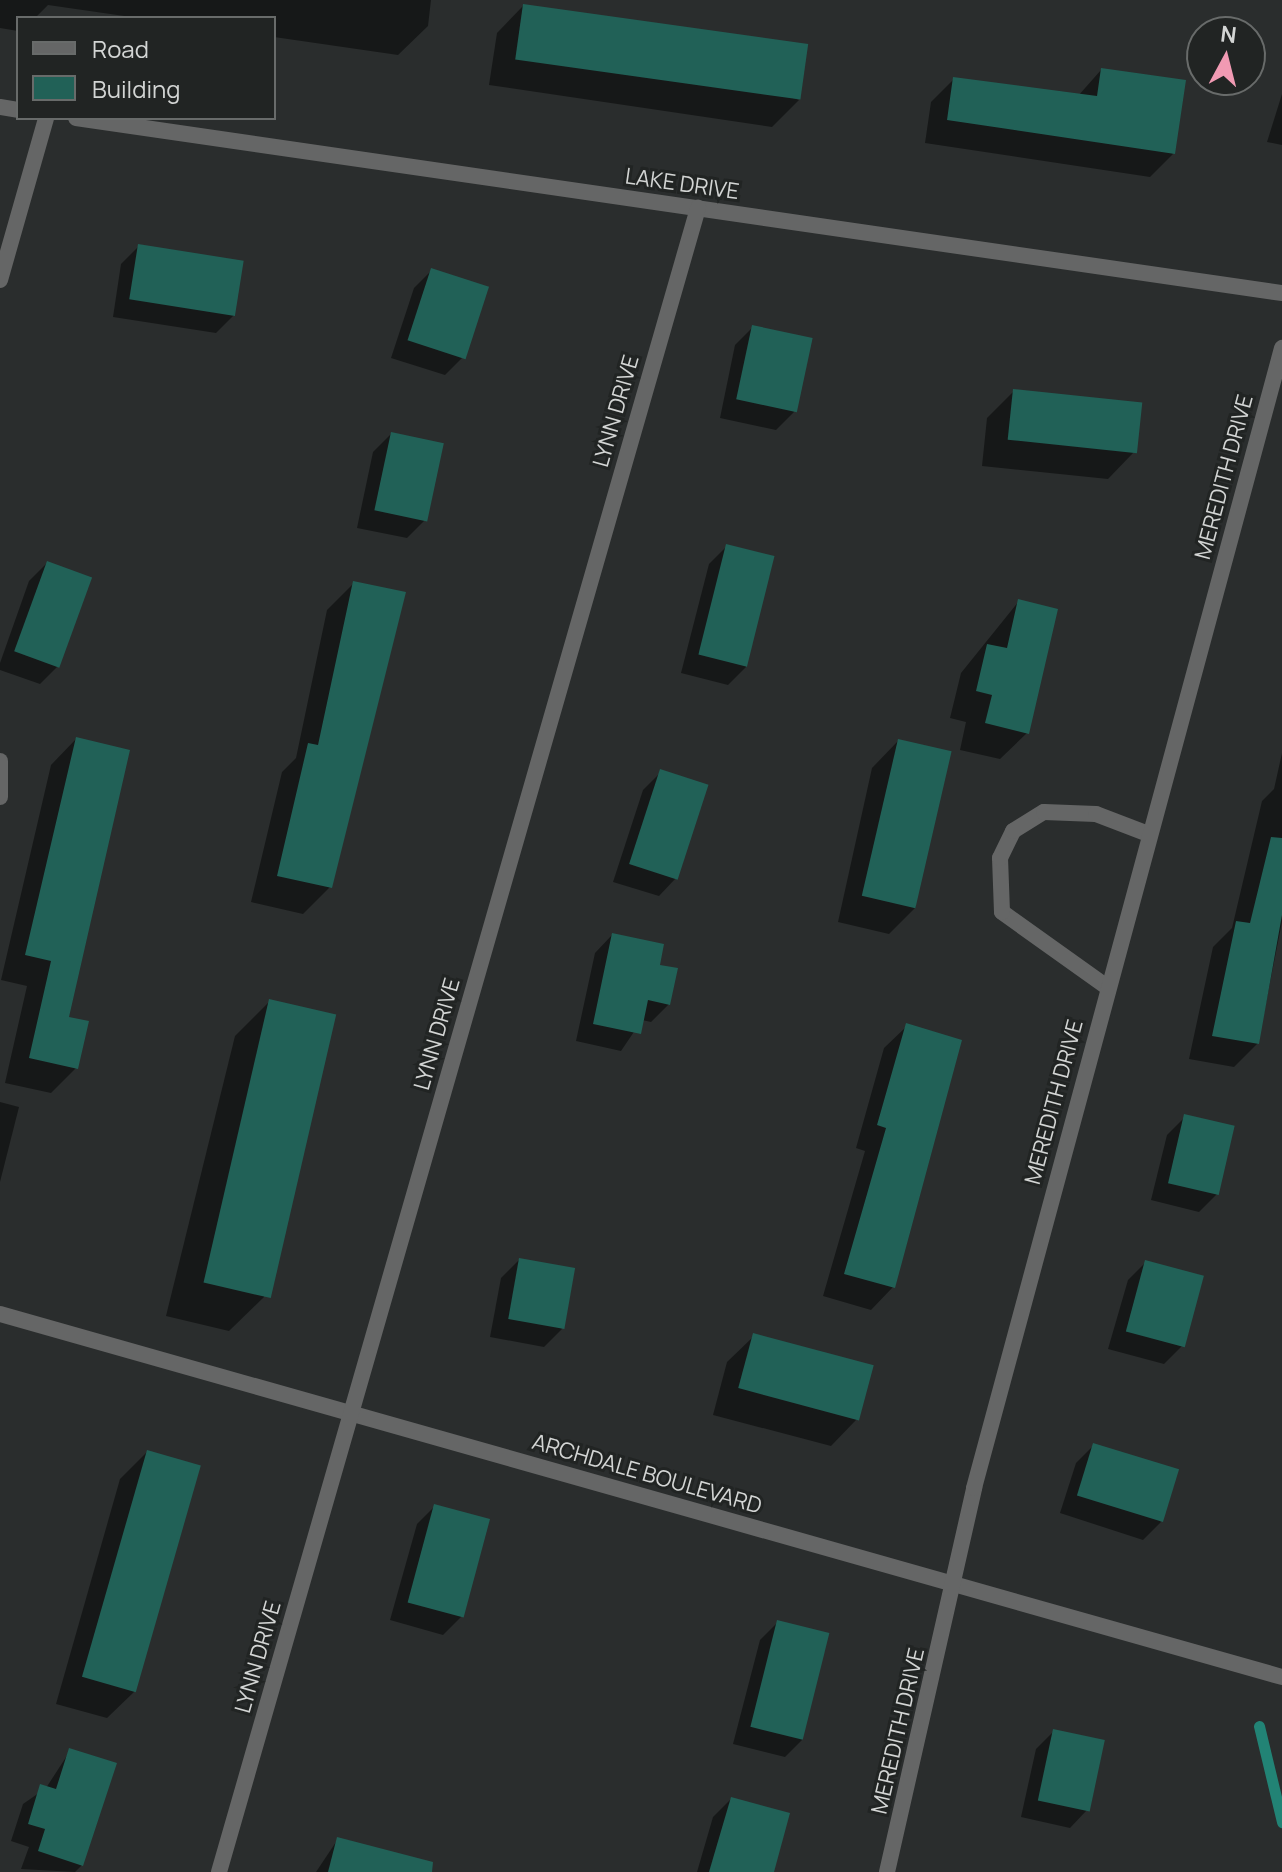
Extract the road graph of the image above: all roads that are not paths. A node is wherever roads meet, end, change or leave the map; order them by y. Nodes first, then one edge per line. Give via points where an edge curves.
1 (45, 120) edge
2 (90, 120) edge
3 (698, 208) junction
4 (0, 280) edge
5 (1282, 293) edge
6 (1282, 348) edge
7 (0, 761) edge
8 (0, 797) edge
9 (1148, 834) junction
10 (1107, 987) junction
11 (0, 1314) edge
12 (351, 1414) junction
13 (956, 1583) junction
14 (1282, 1677) edge
15 (219, 1872) edge
16 (887, 1872) edge

1 - 4 street
2 - 3 street, LAKE DRIVE
3 - 5 street, LAKE DRIVE
3 - 12 street, LYNN DRIVE
6 - 9 street, MEREDITH DRIVE
7 - 8 street
9 - 10 street, MEREDITH DRIVE
9 - 10 street via 1096,814 1044,812 1013,831 1000,858 1002,912
10 - 13 street, MEREDITH DRIVE via 974,1488
11 - 12 street, ARCHDALE BOULEVARD
12 - 13 street, ARCHDALE BOULEVARD
12 - 15 street, LYNN DRIVE
13 - 14 street, ARCHDALE BOULEVARD
13 - 16 street, MEREDITH DRIVE

